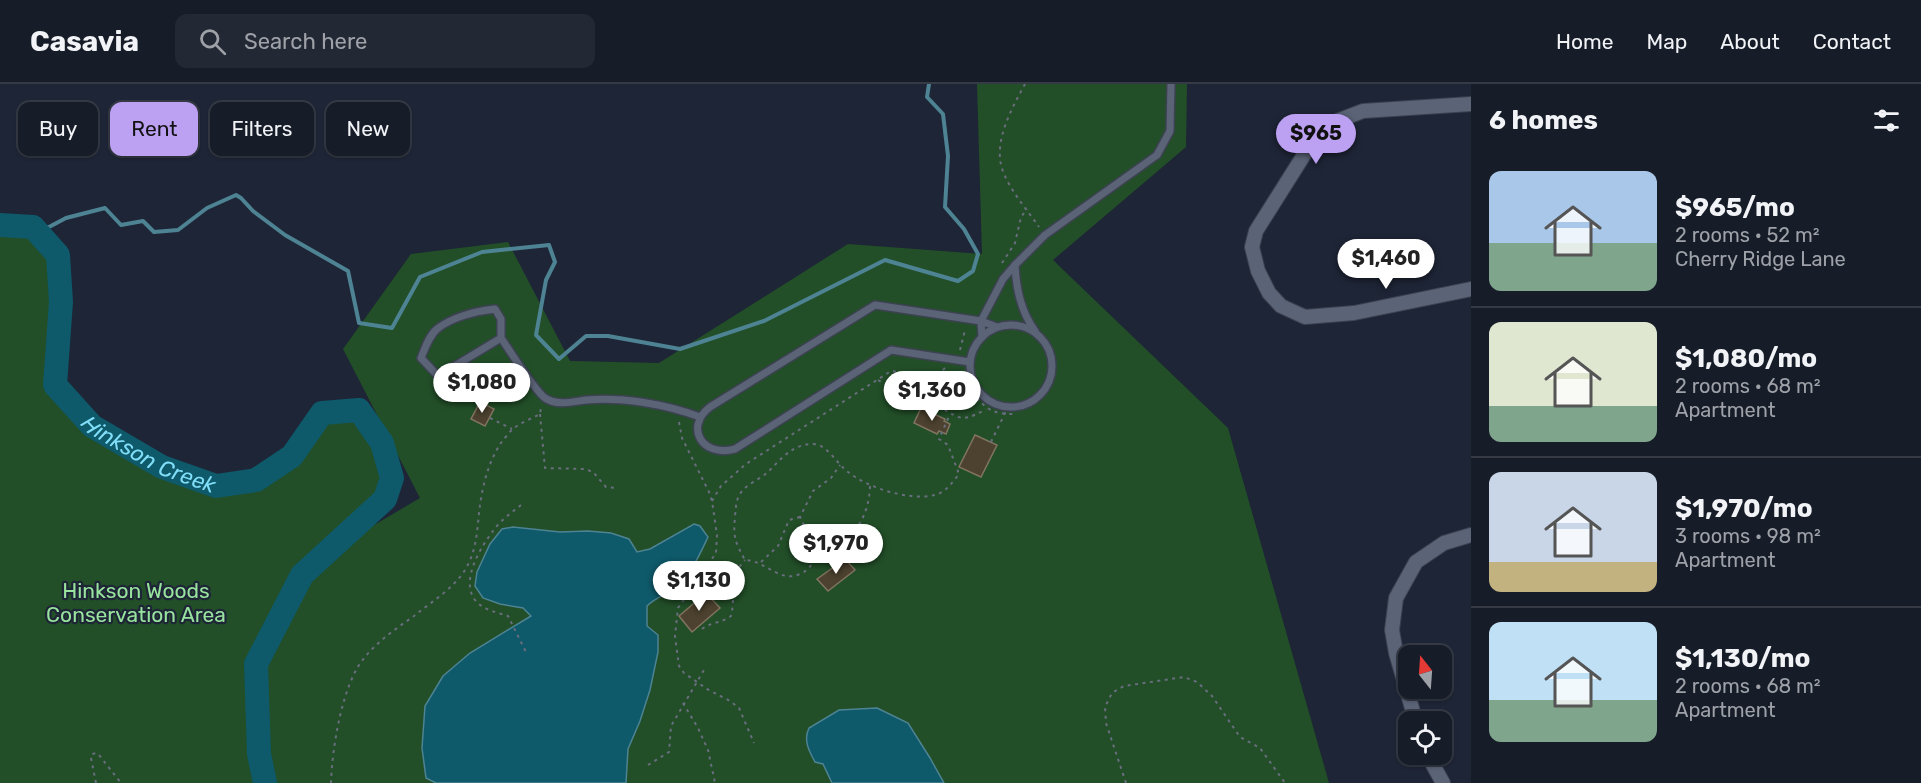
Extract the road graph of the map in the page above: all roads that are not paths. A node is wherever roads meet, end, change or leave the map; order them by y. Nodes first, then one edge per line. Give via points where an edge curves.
1 (1171, 84) edge
2 (1471, 104) edge
3 (1016, 265) junction
4 (1471, 289) edge
5 (981, 321) junction
6 (997, 327) junction
7 (1037, 333) junction
8 (982, 337) junction
9 (501, 338) junction
10 (970, 362) junction
11 (700, 417) junction
12 (1471, 535) edge
13 (1413, 711) edge
14 (1433, 765) edge
15 (1443, 783) edge

1 - 3 lane via 1170,131 1157,155 1045,235
2 - 4 street via 1363,111 1337,121 1314,139 1256,231 1252,247 1257,271 1269,293 1281,306 1305,317 1354,313
3 - 5 lane via 1003,279
3 - 7 lane via 1026,319
5 - 6 lane
5 - 8 lane
5 - 11 lane via 875,305 710,407
6 - 7 lane via 1024,327
6 - 8 lane
7 - 10 lane via 1046,343 1052,368 1050,381 1033,401 1006,411 975,388
8 - 10 lane
9 - 9 lane via 501,319 495,309 479,311 437,329 421,358 438,376
9 - 11 lane via 542,396 553,403 627,401
10 - 11 lane via 891,350 724,452 709,448 702,441 698,433
12 - 13 street via 1444,543 1416,562 1396,598 1392,630
14 - 15 street

